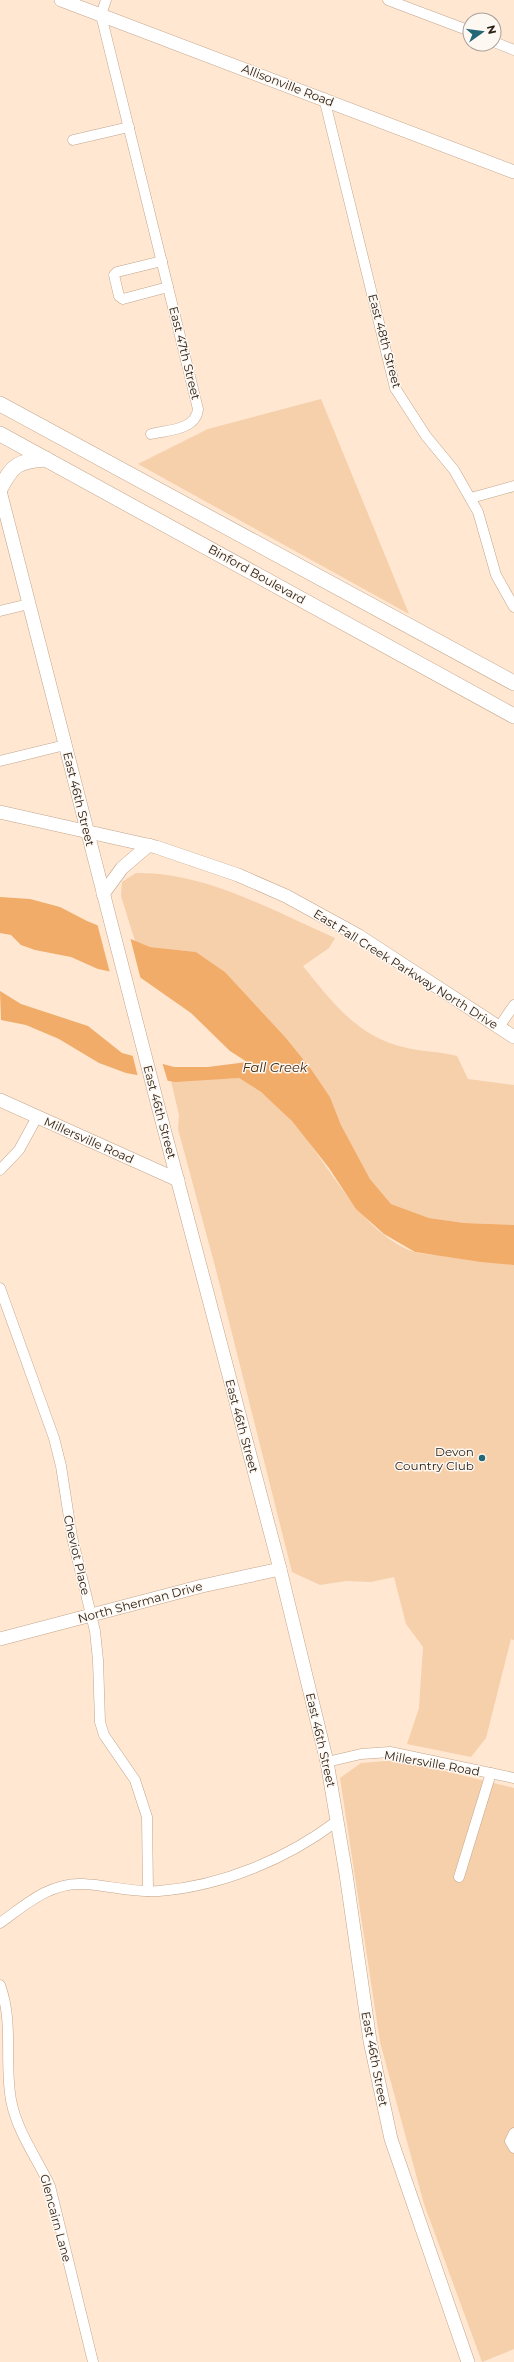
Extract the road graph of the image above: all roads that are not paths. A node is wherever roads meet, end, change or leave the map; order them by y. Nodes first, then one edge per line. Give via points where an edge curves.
1 (61, 0) edge
2 (106, 0) edge
3 (388, 0) edge
4 (101, 15) junction
5 (462, 28) edge
6 (502, 45) edge
7 (514, 50) edge
8 (324, 98) junction
9 (129, 127) junction
10 (73, 140) dead end
11 (514, 172) edge
12 (162, 261) junction
13 (168, 287) junction
14 (0, 404) edge
15 (0, 434) edge
16 (151, 434) dead end
17 (46, 459) junction
18 (514, 486) edge
19 (0, 490) edge
20 (471, 498) junction
21 (510, 593) edge
22 (29, 604) junction
23 (514, 607) edge
24 (0, 612) edge
25 (514, 683) edge
26 (514, 716) edge
27 (65, 745) junction
28 (0, 761) edge
29 (0, 812) edge
30 (86, 830) junction
31 (149, 845) junction
32 (103, 894) junction
33 (514, 1004) edge
34 (499, 1027) junction
35 (514, 1037) edge
36 (0, 1100) edge
37 (37, 1117) junction
38 (0, 1170) edge
39 (178, 1180) junction
40 (0, 1288) edge
41 (280, 1569) junction
42 (91, 1615) junction
43 (0, 1638) edge
44 (327, 1762) junction
45 (491, 1773) junction
46 (514, 1778) edge
47 (338, 1821) junction
48 (459, 1877) dead end
49 (148, 1891) junction
50 (0, 1923) edge
51 (0, 1985) edge
52 (514, 2133) edge
53 (514, 2148) edge
54 (93, 2362) edge
55 (468, 2362) edge

1 - 4 main road, Allisonville Road
2 - 4 street
3 - 5 street
4 - 8 main road, Allisonville Road
4 - 9 street, East 47th Street
6 - 7 street
8 - 11 main road, Allisonville Road
8 - 20 street, East 48th Street via 395,388
9 - 10 street
9 - 12 street, East 47th Street
12 - 13 street, East 47th Street
12 - 13 street via 116,272 119,296 123,299
13 - 16 street, East 47th Street via 198,415 189,425
14 - 25 main road
15 - 17 main road, Binford Boulevard
17 - 19 main road via 16,465 9,472
17 - 26 main road, Binford Boulevard
18 - 20 street
19 - 22 main road, East 46th Street
20 - 21 street, East 48th Street via 478,512 496,575
21 - 23 street, East 48th Street
22 - 24 street
22 - 27 main road, East 46th Street
27 - 28 street
27 - 30 main road, East 46th Street
29 - 30 main road, East Fall Creek Parkway North Drive
30 - 31 main road, East Fall Creek Parkway North Drive
30 - 32 main road, East 46th Street
31 - 32 main road via 122,868
31 - 34 main road, East Fall Creek Parkway North Drive via 204,862 286,896 364,939
32 - 39 main road, East 46th Street
33 - 34 street
34 - 35 main road, East Fall Creek Parkway North Drive
36 - 37 main road, Millersville Road
37 - 38 street via 24,1143
37 - 39 main road, Millersville Road
39 - 41 main road, East 46th Street
40 - 42 street, Cheviot Place via 54,1438 72,1537
41 - 42 main road, North Sherman Drive
41 - 44 main road, East 46th Street
42 - 43 main road, North Sherman Drive
42 - 49 street, Cheviot Place via 98,1651 100,1722 104,1735 135,1780 147,1817
44 - 45 street, Millersville Road via 361,1754 390,1752
44 - 47 main road, East 46th Street
45 - 46 street, Millersville Road
45 - 48 street
47 - 49 street via 303,1845 249,1870 180,1888
47 - 55 main road, East 46th Street via 370,2041 387,2124 414,2212
49 - 50 street via 84,1884 62,1886 36,1897
51 - 54 street, Glencairn Lane via 8,2017 9,2085 15,2116 50,2186
52 - 53 street via 510,2141

